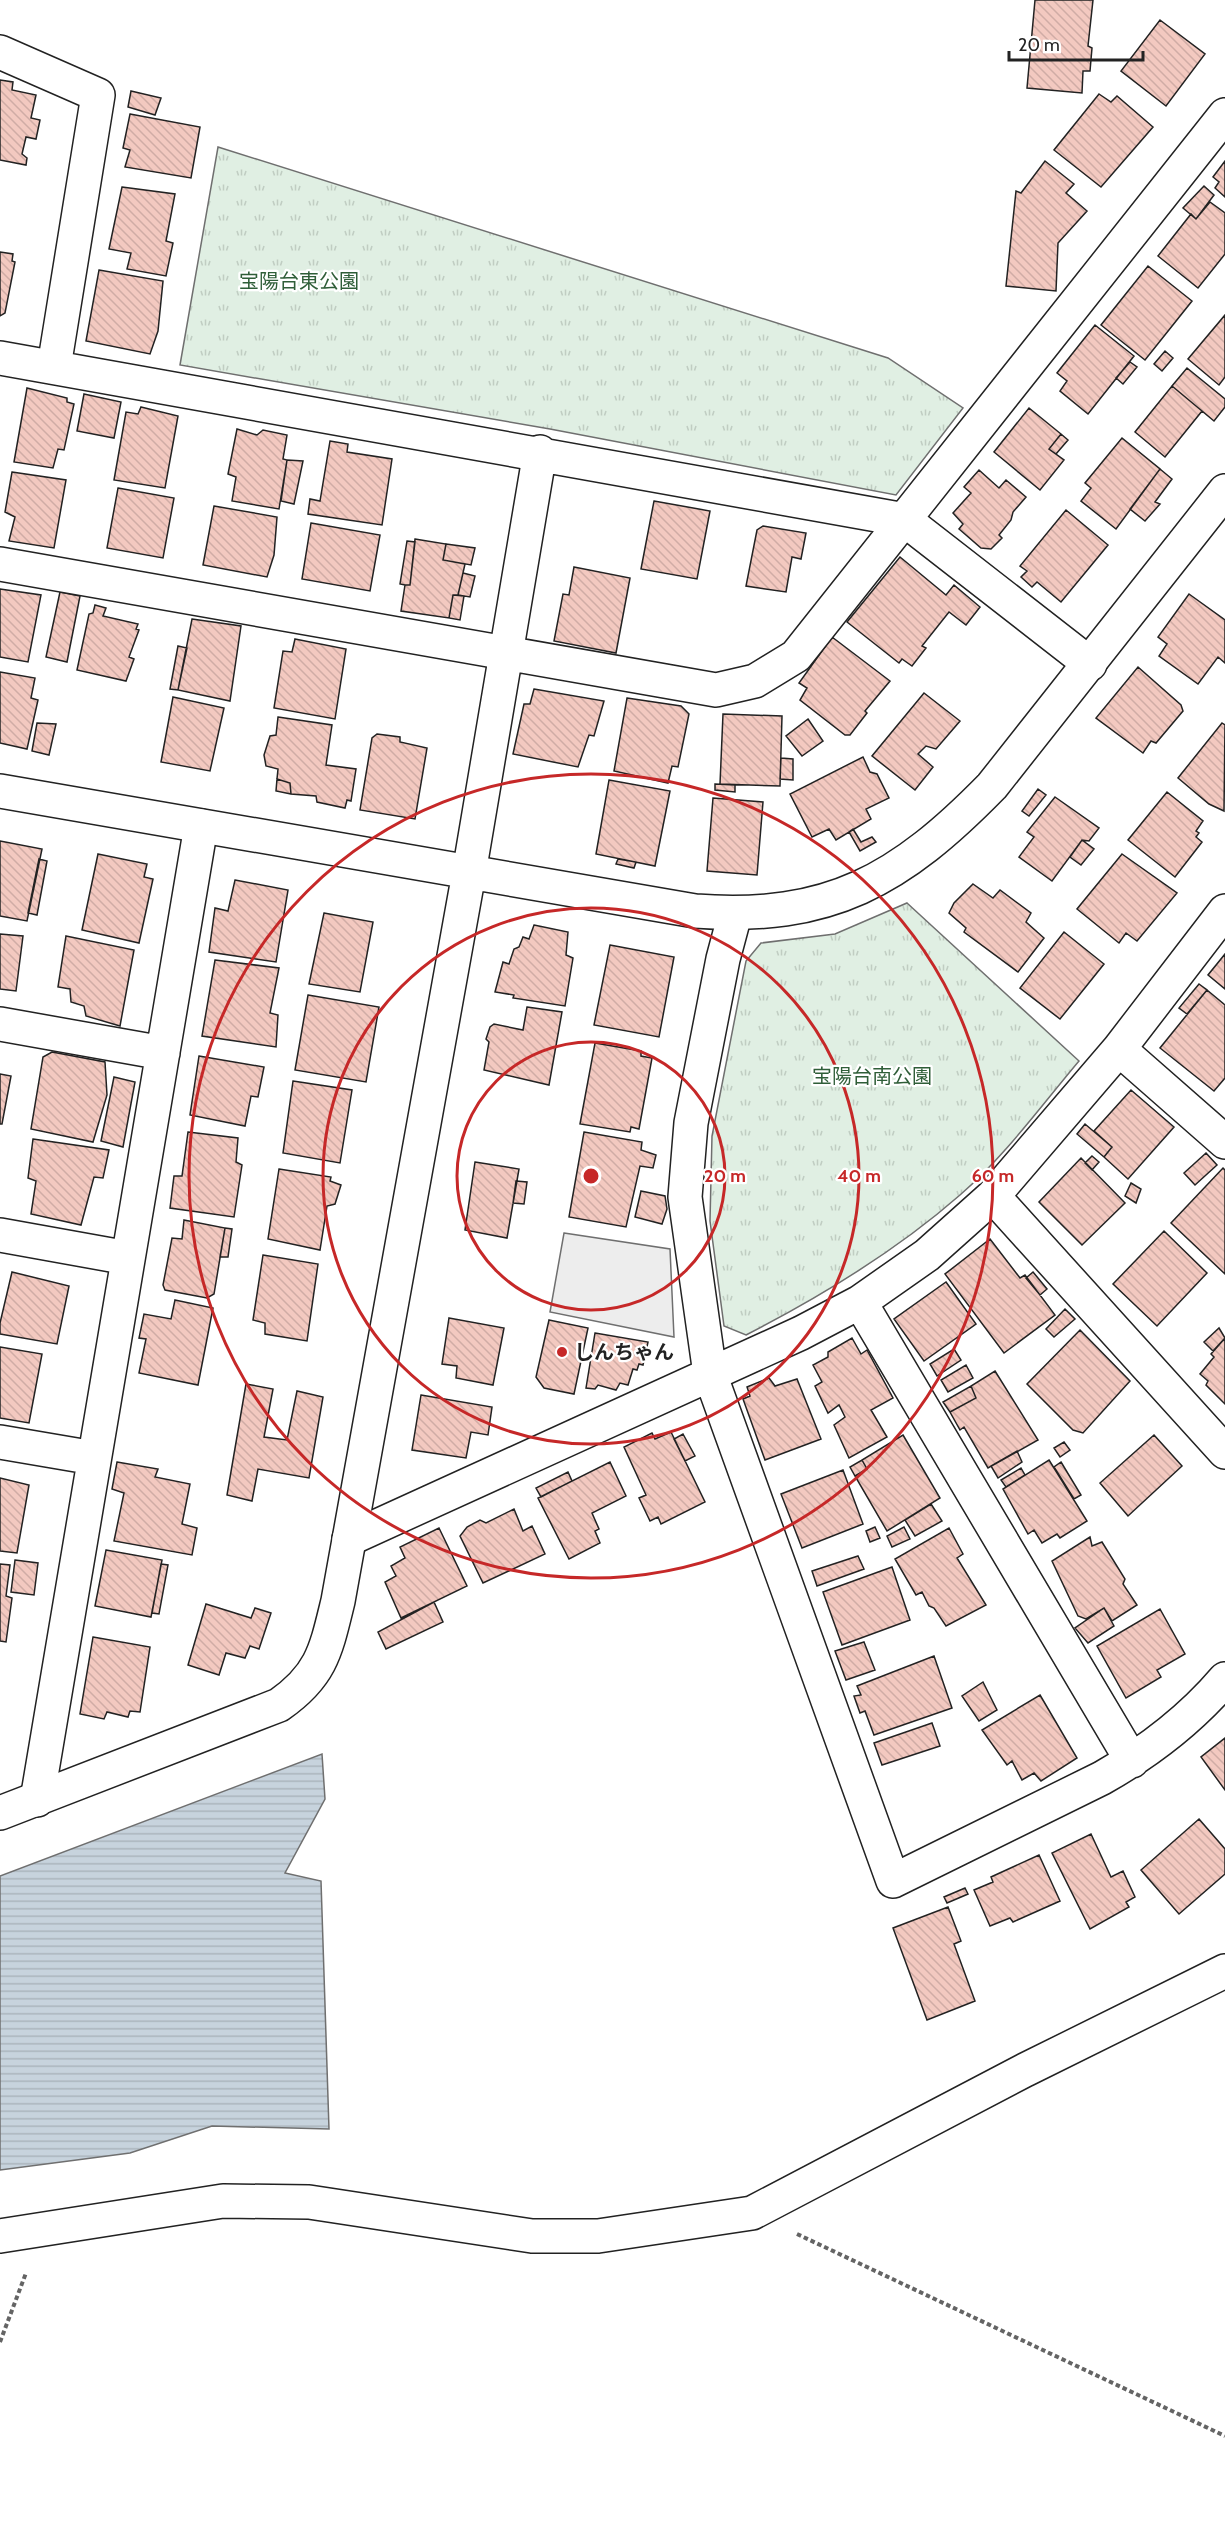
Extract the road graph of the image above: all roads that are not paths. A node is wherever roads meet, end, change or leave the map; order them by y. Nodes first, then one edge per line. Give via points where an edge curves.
1 (0, 52) edge
2 (1225, 115) edge
3 (0, 358) edge
4 (54, 367) junction
5 (540, 452) junction
6 (1225, 491) edge
7 (905, 520) junction
8 (0, 564) edge
9 (506, 652) junction
10 (1090, 664) junction
11 (0, 791) edge
12 (201, 826) junction
13 (469, 873) junction
14 (1225, 911) edge
15 (735, 914) junction
16 (0, 1024) edge
17 (1119, 1049) junction
18 (163, 1053) junction
19 (1225, 1142) edge
20 (993, 1196) junction
21 (0, 1235) edge
22 (128, 1258) junction
23 (860, 1302) junction
24 (710, 1374) junction
25 (0, 1442) edge
26 (1225, 1452) edge
27 (94, 1458) junction
28 (349, 1539) junction
29 (1225, 1679) edge
30 (1132, 1761) junction
31 (36, 1800) junction
32 (0, 1813) edge
33 (1225, 1971) edge
34 (0, 2236) edge

1 - 4 street via 98,95
2 - 7 street
3 - 4 street
4 - 5 street
5 - 7 street
5 - 9 street
6 - 10 street
7 - 9 street via 796,656 755,681 716,690
7 - 10 street
8 - 9 street
9 - 13 street
10 - 15 street via 992,786 955,824 896,870 851,893 807,906
11 - 12 street
12 - 13 street
12 - 18 street
13 - 15 street via 695,911
13 - 28 street
14 - 17 street
15 - 24 street via 691,1123 685,1197
16 - 18 street
17 - 19 street
17 - 20 street
18 - 22 street
20 - 23 street via 927,1255
20 - 26 street
21 - 22 street
22 - 27 street
23 - 24 street
23 - 30 street
24 - 28 street
24 - 30 street via 893,1881
25 - 27 street
27 - 31 street
28 - 31 street via 328,1643 316,1671 301,1690 279,1705
29 - 30 street via 1173,1730
31 - 32 street
33 - 34 street via 1015,2075 752,2213 598,2236 532,2236 309,2202 223,2201

